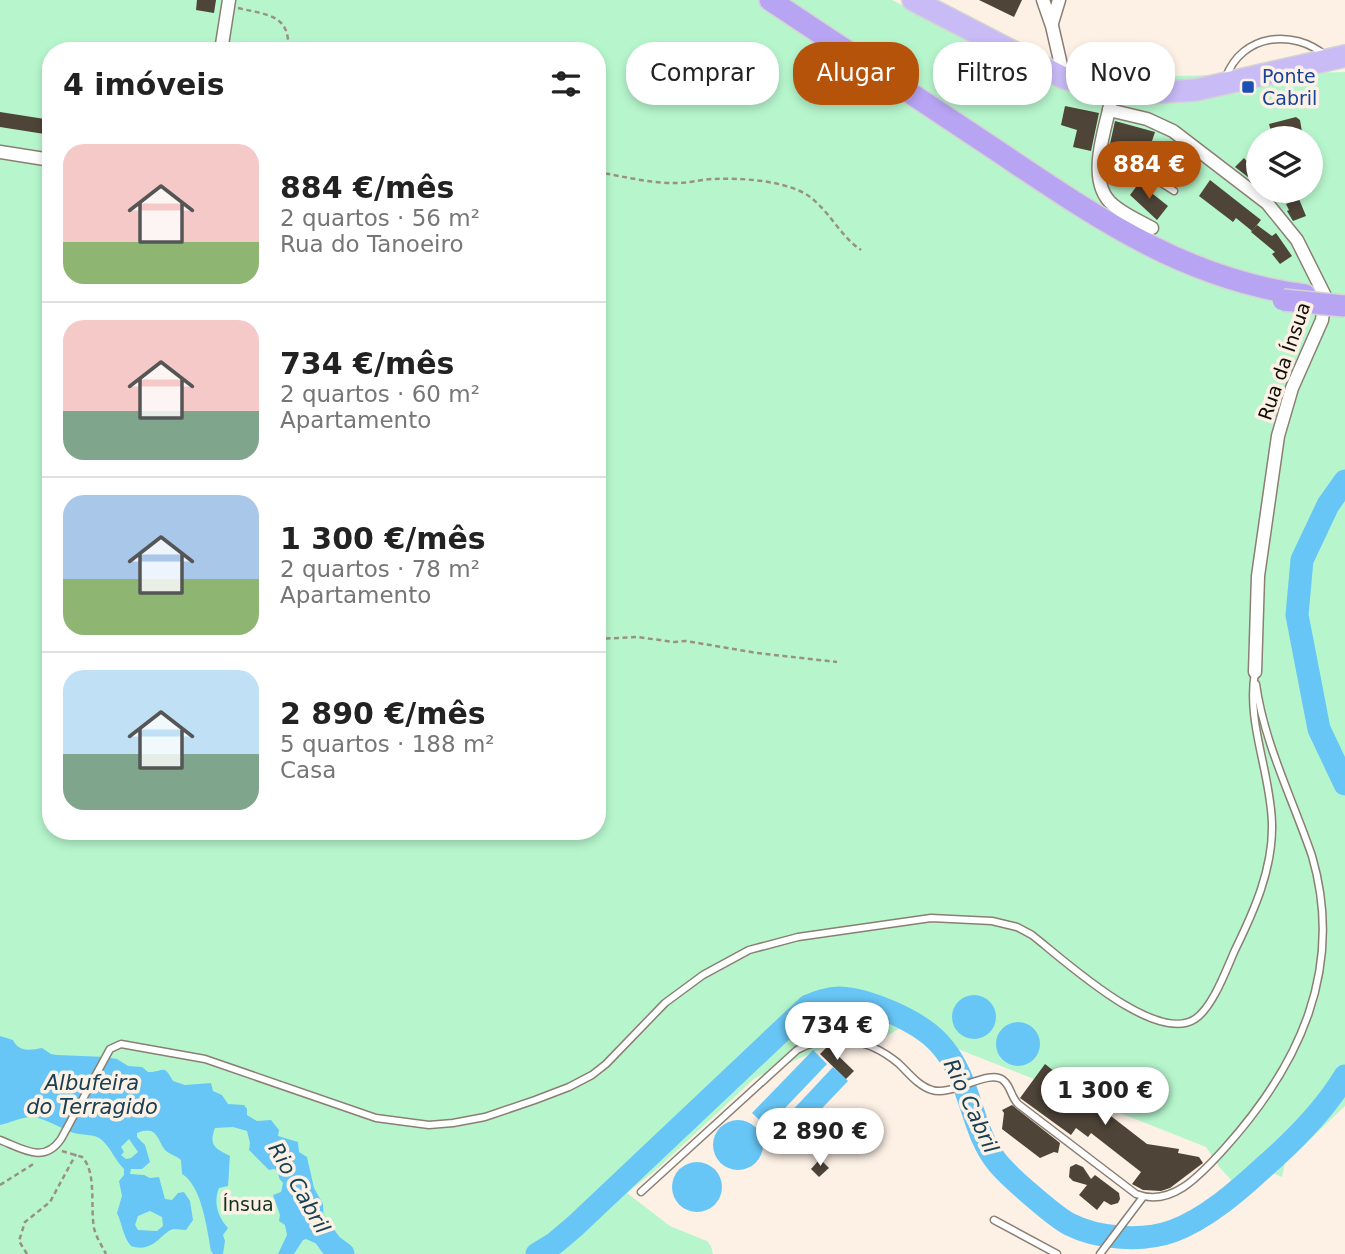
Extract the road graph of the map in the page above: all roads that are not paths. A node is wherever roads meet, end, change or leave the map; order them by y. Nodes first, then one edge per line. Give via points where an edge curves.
1 (751, 0) edge
2 (770, 0) edge
3 (789, 0) edge
4 (914, 0) edge
5 (1043, 0) edge
6 (1059, 0) edge
7 (229, 3) edge
8 (1052, 26) junction
9 (222, 42) edge
10 (1338, 57) edge
11 (1064, 78) joint
12 (1224, 83) junction
13 (1175, 92) edge
14 (920, 100) junction
15 (1110, 105) edge
16 (1122, 105) edge
17 (0, 152) edge
18 (1100, 154) junction
19 (42, 159) edge
20 (1174, 191) dead end
21 (1152, 228) dead end
22 (1284, 296) junction
23 (1345, 299) edge
24 (1345, 306) edge
25 (1255, 672) junction
26 (0, 1140) edge
27 (641, 1192) dead end
28 (1143, 1196) junction
29 (994, 1220) dead end
30 (1103, 1252) edge
31 (1058, 1254) edge

1 - 22 highway via 1122,243 1198,278
2 - 14 highway
3 - 14 highway
4 - 11 main road
5 - 8 street
6 - 8 street
7 - 9 street
8 - 11 street
10 - 12 main road
10 - 12 lane via 1297,40 1265,40 1245,48
12 - 13 main road
14 - 22 highway via 1138,241 1200,269
15 - 18 street
16 - 25 street, Rua da Ínsua via 1173,131 1278,213 1325,296 1322,320 1292,388 1279,436 1258,576
17 - 19 street
18 - 20 lane via 1132,164
18 - 21 street via 1099,174 1107,199
22 - 23 highway
22 - 24 highway, bridge
25 - 26 lane via 1254,714 1271,812 1270,857 1248,924 1209,1003 1192,1021 1162,1021 1134,1012 1017,927 932,918 789,938 741,953 665,1003 592,1075 535,1100 465,1121 429,1125 383,1119 205,1059 125,1044 114,1045 108,1053 53,1150 36,1153
25 - 28 lane via 1265,726 1322,887 1327,924 1323,978 1306,1028 1253,1116 1184,1186 1163,1197
27 - 28 lane via 792,1053 813,1042 836,1040 865,1044 889,1056 925,1088 937,1092 995,1076 1003,1079 1018,1104 1123,1186
28 - 30 lane
29 - 31 lane

